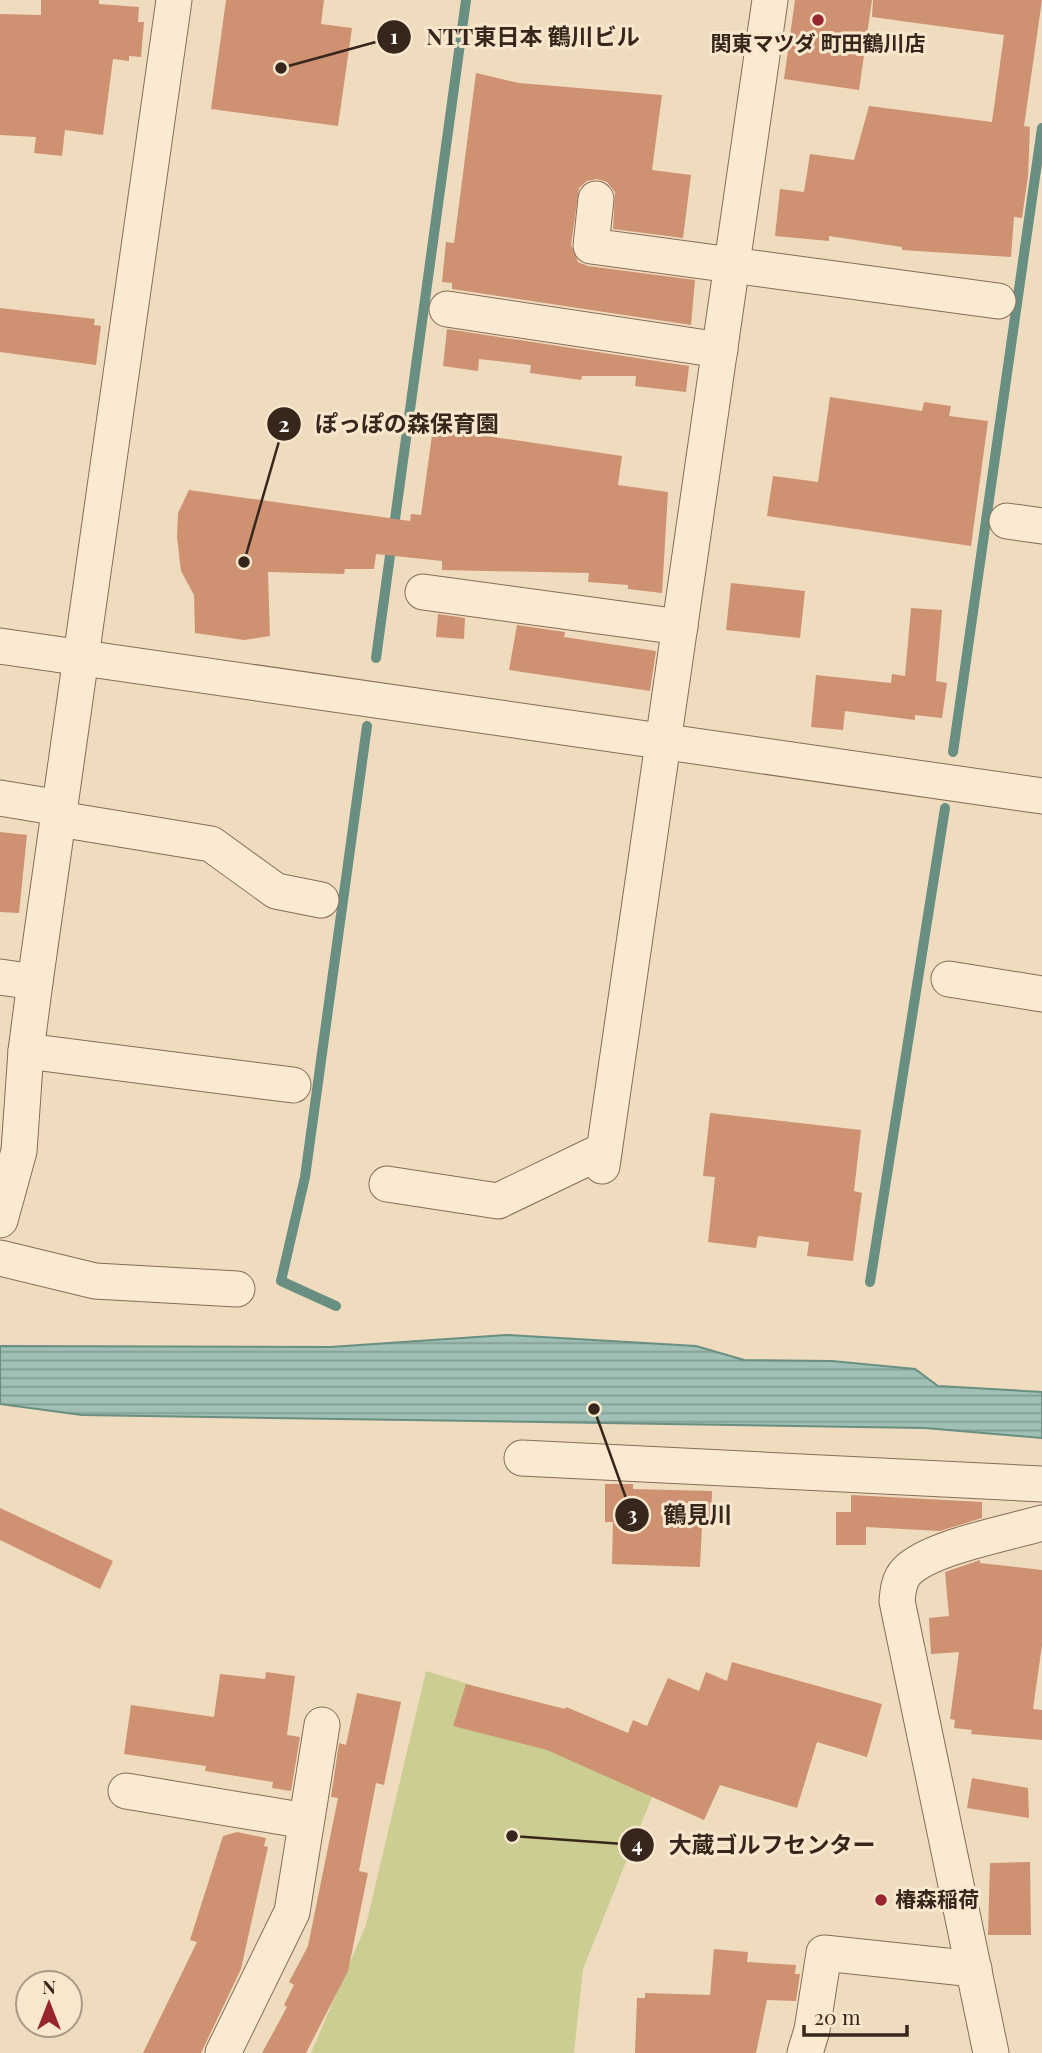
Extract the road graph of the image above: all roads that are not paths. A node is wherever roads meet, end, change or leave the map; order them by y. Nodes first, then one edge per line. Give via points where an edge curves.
1 (174, 0) edge
2 (770, 0) edge
3 (596, 200) dead end
4 (732, 265) junction
5 (998, 301) dead end
6 (447, 309) dead end
7 (720, 349) junction
8 (1007, 521) dead end
9 (1042, 526) edge
10 (423, 592) dead end
11 (680, 627) junction
12 (0, 646) edge
13 (80, 657) junction
14 (663, 742) junction
15 (1042, 796) edge
16 (0, 798) edge
17 (59, 813) junction
18 (321, 900) dead end
19 (0, 977) edge
20 (949, 979) dead end
21 (34, 982) junction
22 (1042, 994) edge
23 (26, 1051) junction
24 (293, 1085) dead end
25 (387, 1184) dead end
26 (0, 1220) edge
27 (0, 1258) edge
28 (237, 1289) dead end
29 (522, 1458) dead end
30 (1042, 1484) edge
31 (1042, 1523) edge
32 (321, 1725) dead end
33 (127, 1791) dead end
34 (306, 1821) junction
35 (974, 1969) junction
36 (223, 2053) edge
37 (805, 2053) edge
38 (991, 2053) edge

1 - 13 street
2 - 4 street
3 - 4 street via 591,246
4 - 5 street
4 - 7 street
6 - 7 street
7 - 11 street
8 - 9 street
10 - 11 street
11 - 14 street
12 - 13 street
13 - 14 street
13 - 17 street
14 - 15 street
14 - 25 street via 603,1158 498,1201
16 - 17 street
17 - 18 street via 211,844 276,891
17 - 21 street
19 - 21 street
20 - 22 street
21 - 23 street
23 - 24 street
23 - 26 street via 19,1151
27 - 28 street via 95,1281
29 - 30 street
31 - 35 street via 935,1554 906,1572 899,1583 898,1614
32 - 34 street
33 - 34 street
34 - 36 street via 292,1912
35 - 37 street via 824,1953
35 - 38 street

